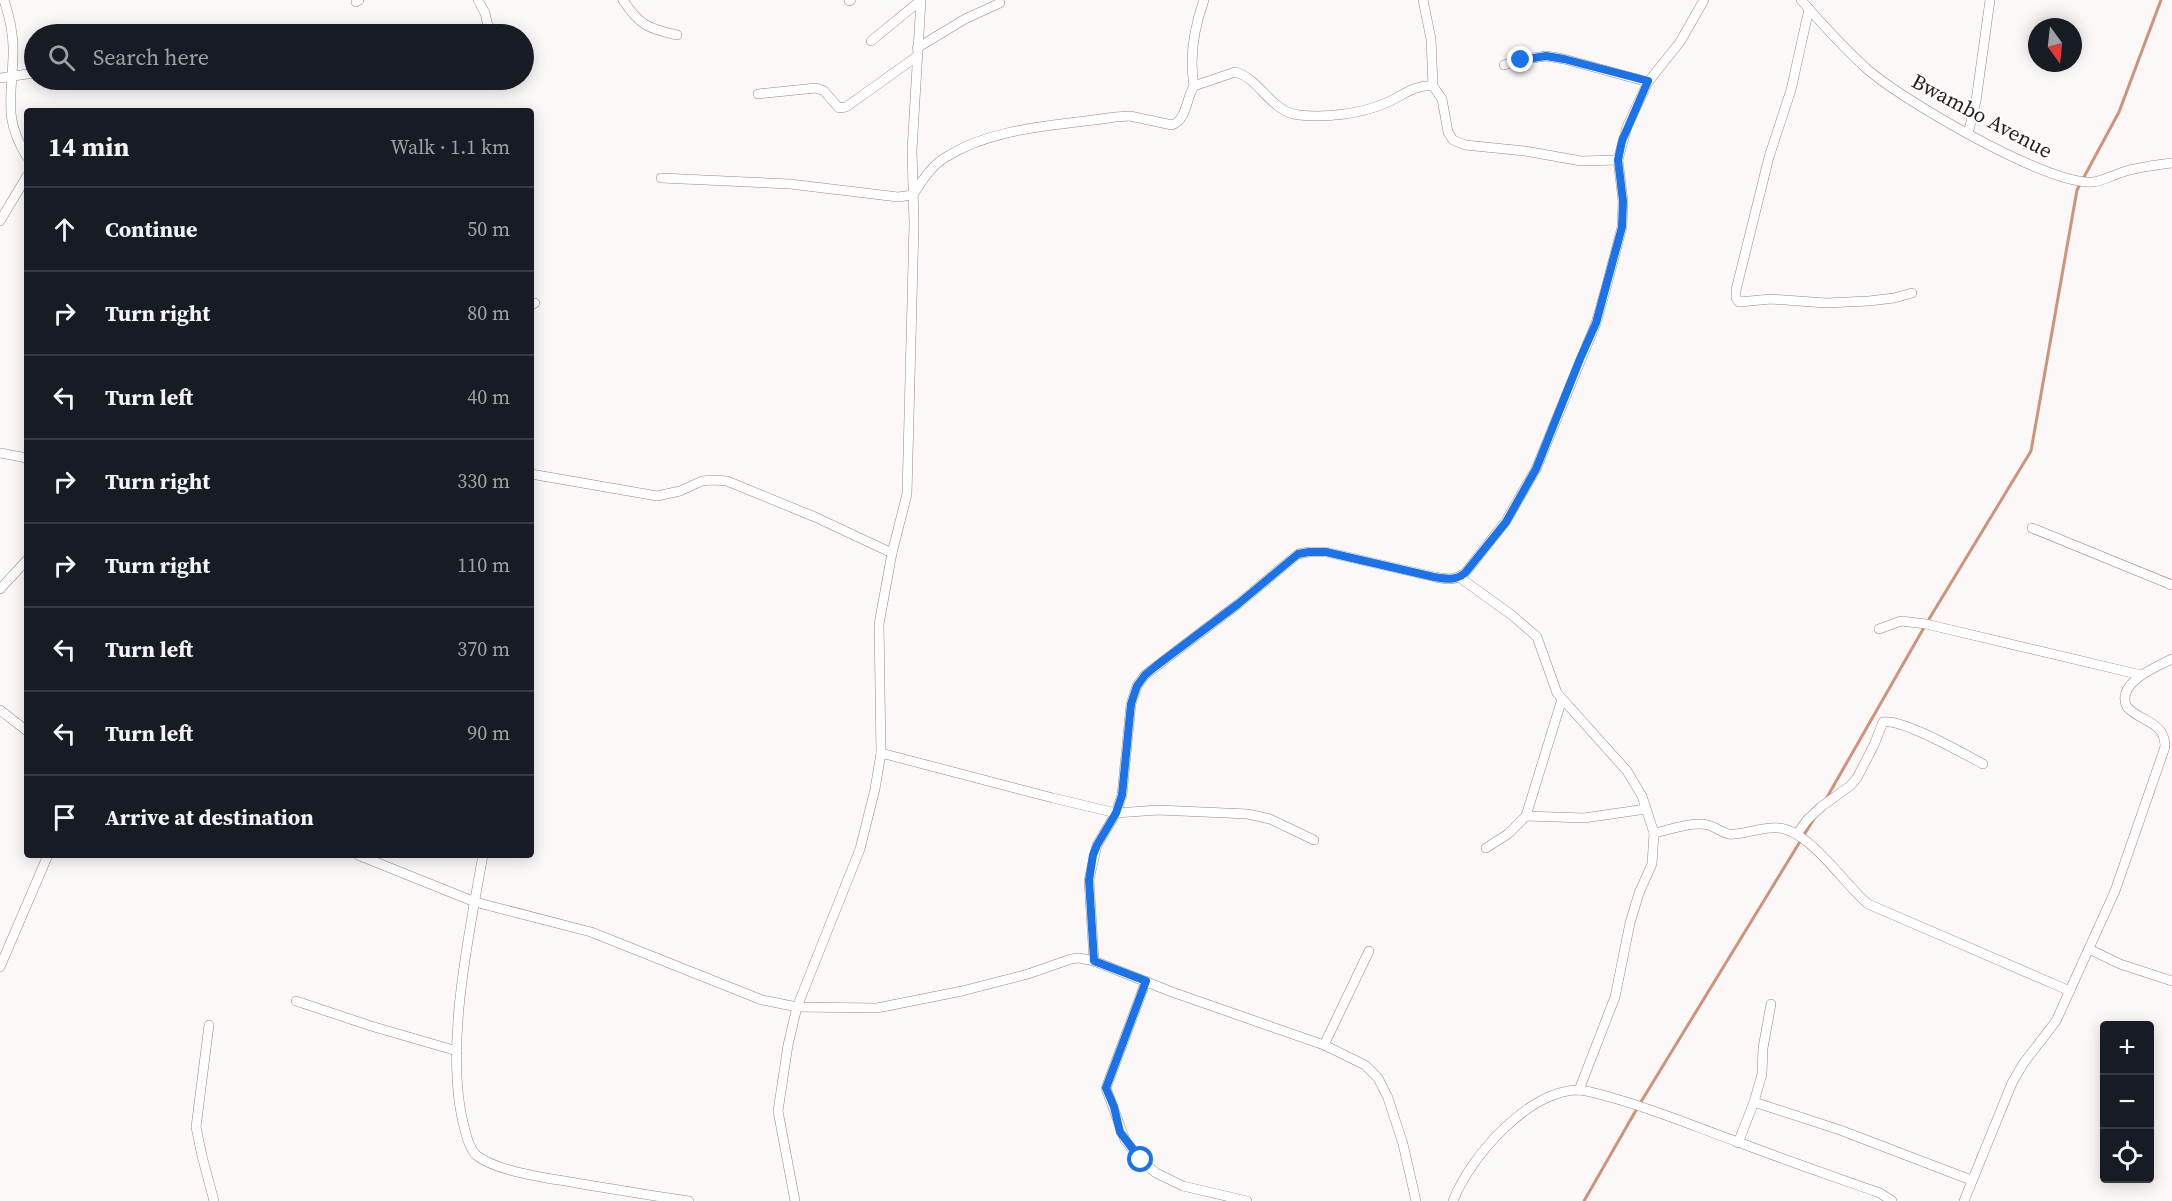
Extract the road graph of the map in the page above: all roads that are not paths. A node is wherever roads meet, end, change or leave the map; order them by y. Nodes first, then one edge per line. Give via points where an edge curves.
1 (4, 0) edge
2 (478, 0) edge
3 (623, 0) edge
4 (1203, 0) edge
5 (1423, 0) edge
6 (1704, 0) edge
7 (1801, 0) edge
8 (1990, 0) edge
9 (920, 1) edge
10 (1000, 3) dead end
11 (1809, 9) junction
12 (487, 24) edge
13 (677, 35) dead end
14 (871, 41) dead end
15 (916, 52) junction
16 (1504, 65) dead end
17 (24, 74) edge
18 (12, 75) junction
19 (0, 78) edge
20 (1648, 81) junction
21 (1194, 86) junction
22 (1433, 86) junction
23 (758, 94) dead end
24 (1968, 134) junction
25 (24, 151) edge
26 (1618, 160) junction
27 (2172, 163) edge
28 (661, 178) dead end
29 (24, 181) edge
30 (913, 195) junction
31 (0, 221) edge
32 (1912, 293) dead end
33 (0, 453) edge
34 (24, 457) edge
35 (534, 475) edge
36 (2032, 528) dead end
37 (892, 553) junction
38 (24, 563) edge
39 (1459, 577) junction
40 (2172, 585) edge
41 (0, 589) edge
42 (1879, 628) dead end
43 (2172, 659) edge
44 (2141, 675) junction
45 (1562, 699) junction
46 (0, 710) edge
47 (24, 729) edge
48 (880, 753) junction
49 (1983, 765) dead end
50 (1646, 809) junction
51 (1116, 813) junction
52 (1526, 816) junction
53 (1654, 833) junction
54 (1797, 834) junction
55 (1314, 840) dead end
56 (1486, 848) dead end
57 (47, 858) edge
58 (365, 858) edge
59 (482, 858) edge
60 (475, 902) junction
61 (2089, 949) junction
62 (1369, 951) dead end
63 (1094, 961) junction
64 (0, 968) edge
65 (1146, 981) junction
66 (2172, 981) edge
67 (2070, 991) junction
68 (296, 1001) dead end
69 (1771, 1004) dead end
70 (797, 1007) junction
71 (209, 1025) dead end
72 (1324, 1046) junction
73 (457, 1050) junction
74 (1579, 1090) junction
75 (1754, 1102) junction
76 (1738, 1143) junction
77 (1971, 1180) junction
78 (214, 1201) edge
79 (689, 1201) edge
80 (795, 1201) edge
81 (1247, 1201) edge
82 (1416, 1201) edge
83 (1453, 1201) edge
84 (1892, 1201) edge
85 (1964, 1201) edge

1 - 18 street via 10,21
2 - 12 street
3 - 13 street via 642,24
4 - 21 street via 1191,65
5 - 22 street via 1431,39
6 - 20 street via 1680,42
7 - 11 street, Bwambo Avenue
8 - 24 street
9 - 14 street
9 - 15 street
10 - 15 street via 966,19
11 - 24 street, Bwambo Avenue via 1869,70 1914,104
11 - 32 street via 1736,298 1739,302 1837,302
15 - 23 street via 846,107 839,108 816,88
15 - 30 street
16 - 20 street via 1546,56
17 - 18 street
18 - 19 street
18 - 25 street via 11,116
20 - 26 street via 1627,127
21 - 22 street via 1234,72 1249,78 1284,110 1296,115 1324,116 1357,112 1385,104 1422,85
21 - 30 street via 1176,124 1130,116 1000,135 946,157 924,177
22 - 26 street via 1442,99 1453,140 1581,161
24 - 27 street, Bwambo Avenue via 2073,180 2092,182
26 - 39 street via 1622,227 1596,323 1536,469 1506,522
28 - 30 street
29 - 31 street
30 - 37 street via 907,494
33 - 34 street
35 - 37 street via 657,496 702,481 727,481
36 - 40 street
37 - 48 street via 879,624
38 - 41 street
39 - 45 street via 1537,637
39 - 51 street via 1434,577 1326,552 1298,554 1145,675 1137,686
42 - 44 street via 1901,621 1926,624
43 - 44 street
44 - 61 street via 2127,690 2125,704 2162,731 2165,747 2115,891
45 - 50 street via 1627,771
45 - 52 street
46 - 47 street
48 - 51 street
48 - 70 street via 860,849
49 - 54 street via 1941,742 1883,722 1857,778 1822,806
50 - 52 street via 1584,818
50 - 53 street
51 - 55 street via 1158,810 1248,814 1270,819
51 - 63 street via 1097,845 1089,880
52 - 56 street
53 - 54 street via 1705,824 1730,835 1773,828
53 - 74 street via 1652,864 1630,923 1615,997
54 - 67 street via 1868,904
57 - 64 street
58 - 60 street
59 - 60 street
60 - 70 street via 591,932 762,1000
60 - 73 street
61 - 66 street
61 - 67 street
62 - 72 street
63 - 65 street
63 - 70 street via 1071,959 962,992 877,1008
65 - 72 street
65 - 81 street via 1106,1088 1120,1132 1141,1160 1172,1182
67 - 77 street via 2050,1032 2012,1083
68 - 73 street
69 - 75 street via 1762,1074
70 - 80 street via 778,1110
71 - 78 street via 196,1127
72 - 82 street via 1365,1065 1378,1078 1396,1120
73 - 79 street via 460,1114 474,1153 488,1162 531,1175
74 - 76 street via 1648,1108
74 - 83 street via 1532,1106 1504,1130 1467,1172
75 - 76 street
75 - 77 street
76 - 84 street via 1880,1193
77 - 85 street

